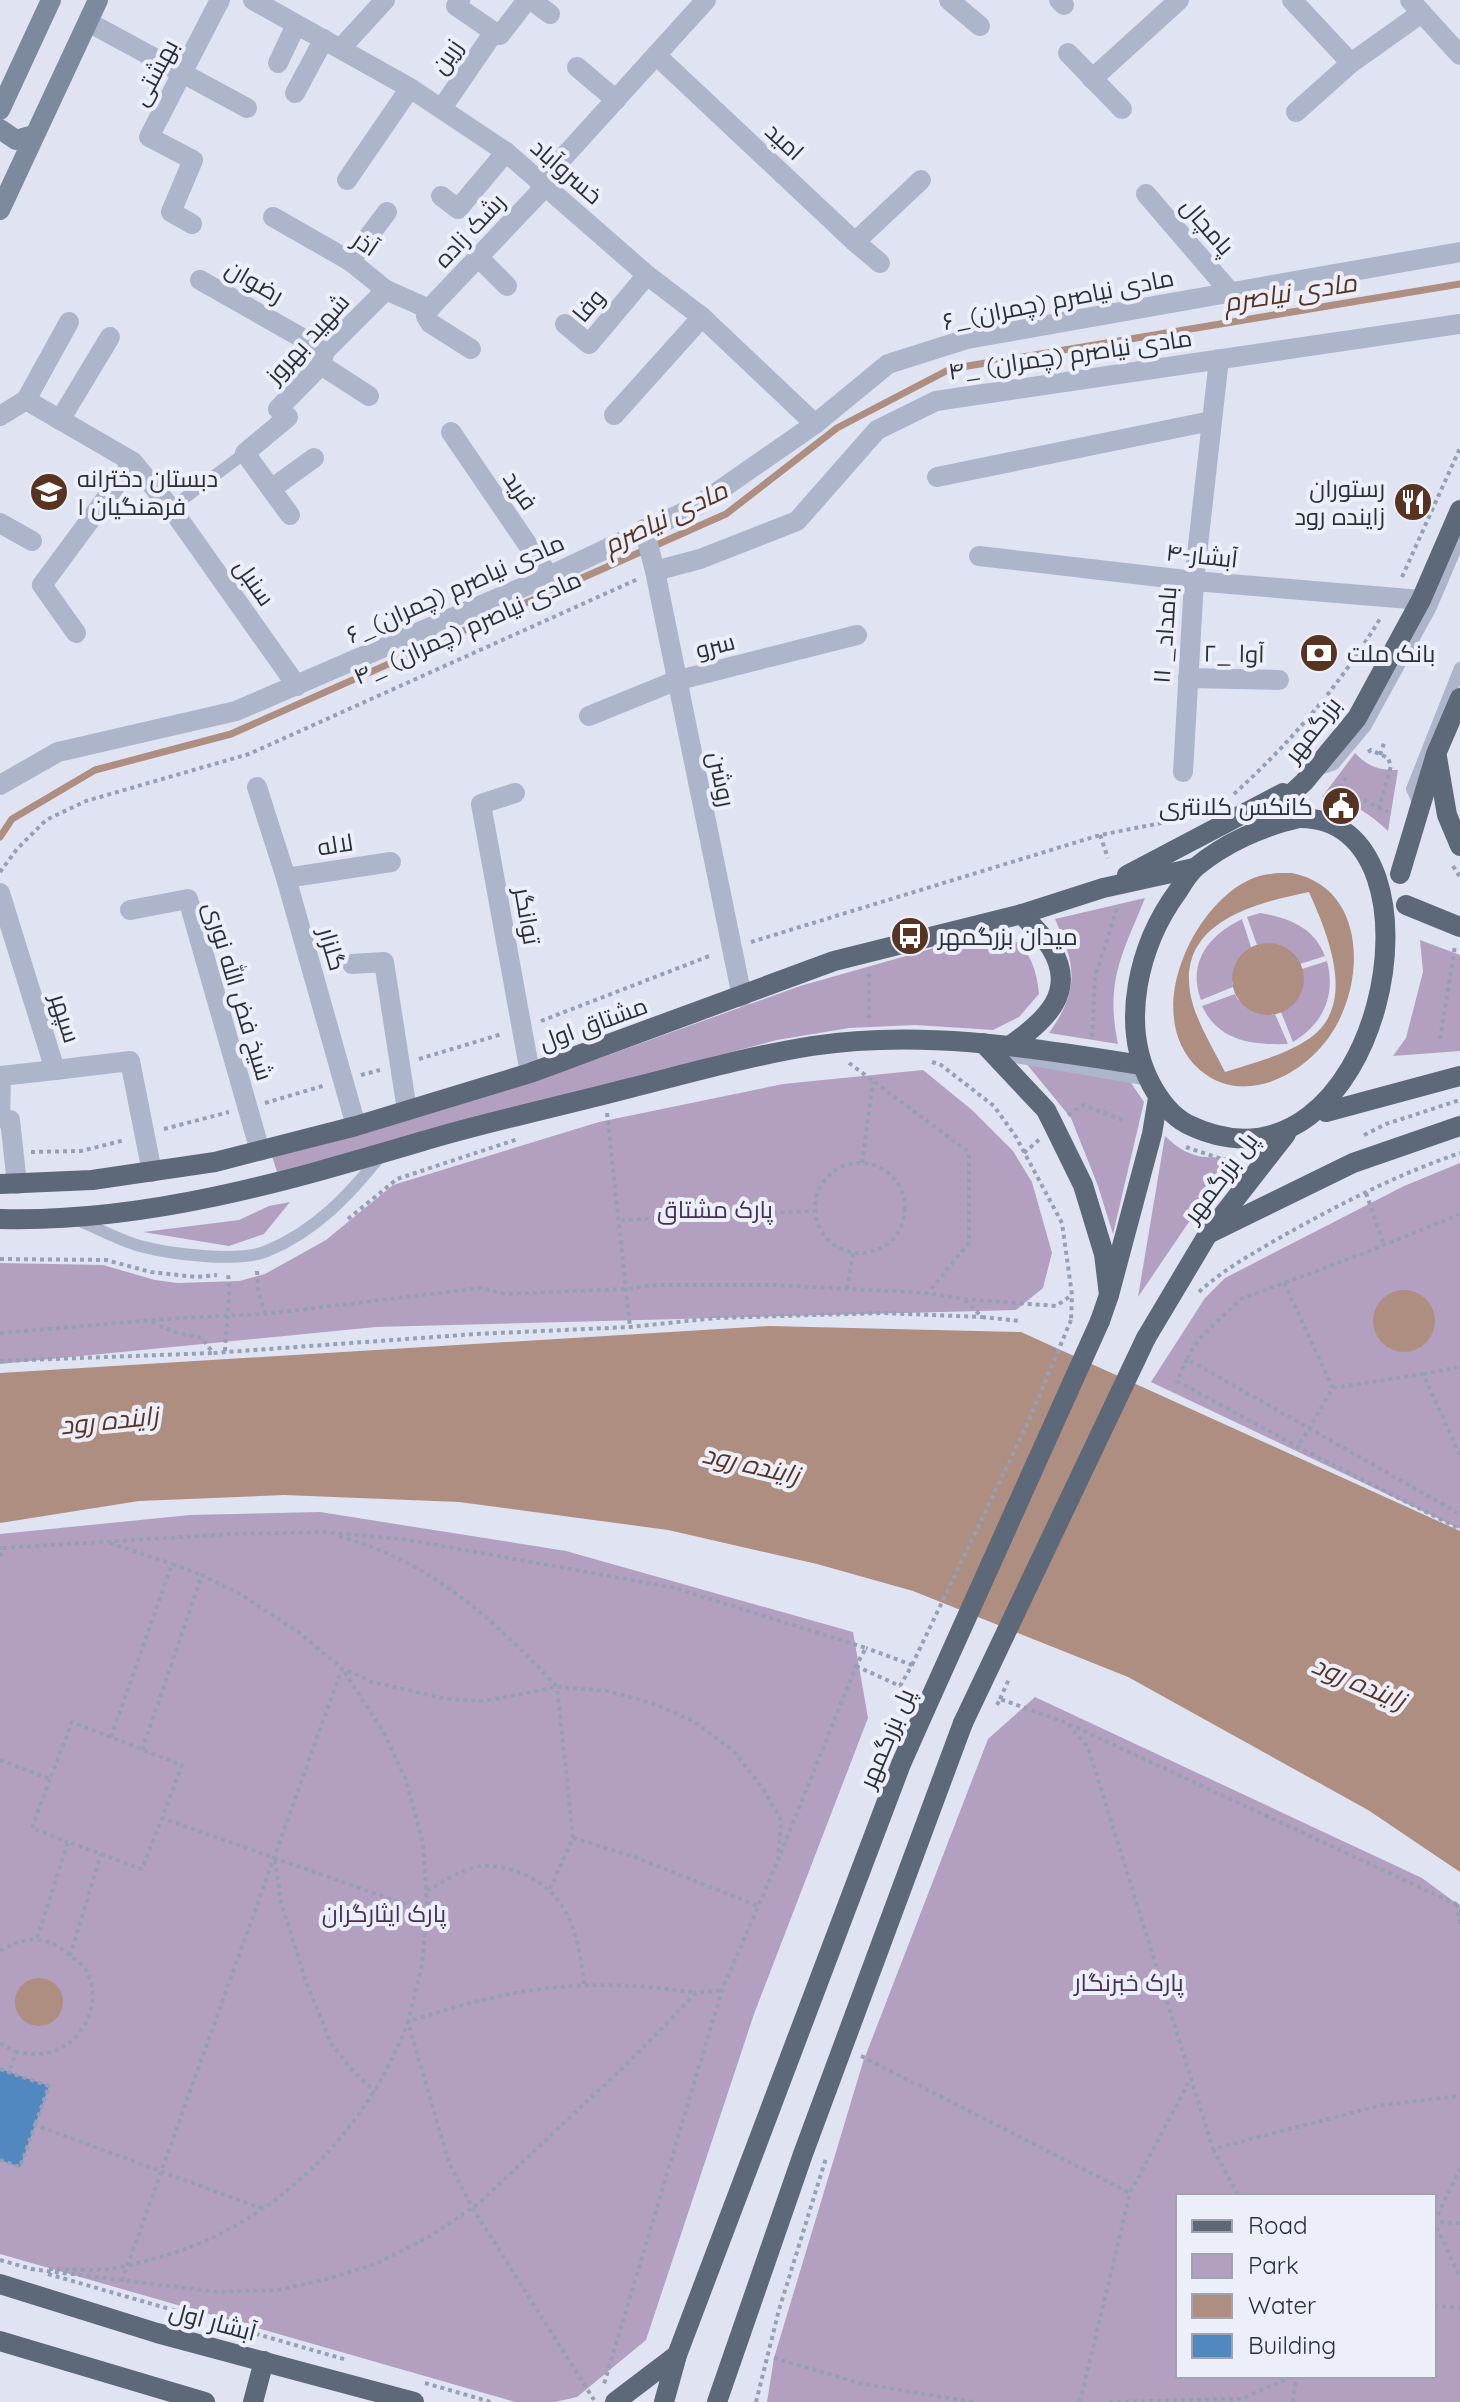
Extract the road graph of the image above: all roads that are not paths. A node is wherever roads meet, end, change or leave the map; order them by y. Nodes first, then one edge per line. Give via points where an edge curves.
1 (51, 0) edge
2 (98, 0) edge
3 (220, 0) edge
4 (253, 0) edge
5 (385, 0) edge
6 (460, 0) edge
7 (529, 0) edge
8 (706, 0) edge
9 (949, 0) edge
10 (1292, 0) edge
11 (1175, 1) edge
12 (1415, 7) edge
13 (550, 14) dead end
14 (88, 22) junction
15 (296, 25) junction
16 (980, 26) dead end
17 (494, 32) junction
18 (333, 44) junction
19 (1068, 53) dead end
20 (656, 55) junction
21 (1460, 55) edge
22 (278, 63) dead end
23 (1351, 63) junction
24 (577, 67) dead end
25 (184, 73) junction
26 (1092, 79) junction
27 (410, 88) junction
28 (295, 93) dead end
29 (616, 100) junction
30 (247, 108) dead end
31 (442, 108) junction
32 (1122, 109) dead end
33 (0, 110) edge
34 (1296, 112) dead end
35 (0, 129) edge
36 (34, 135) junction
37 (506, 152) junction
38 (0, 171) edge
39 (347, 180) dead end
40 (921, 180) dead end
41 (541, 182) junction
42 (10, 190) junction
43 (1146, 194) dead end
44 (441, 196) dead end
45 (0, 210) edge
46 (387, 212) dead end
47 (273, 217) dead end
48 (192, 224) dead end
49 (855, 242) junction
50 (1460, 252) edge
51 (479, 258) junction
52 (350, 261) junction
53 (880, 263) dead end
54 (647, 275) junction
55 (200, 280) dead end
56 (507, 286) dead end
57 (386, 290) junction
58 (1231, 293) junction
59 (429, 309) junction
60 (702, 317) junction
61 (69, 322) dead end
62 (565, 324) dead end
63 (1460, 324) edge
64 (110, 337) dead end
65 (471, 349) dead end
66 (323, 358) junction
67 (1219, 359) junction
68 (369, 396) dead end
69 (26, 400) junction
70 (614, 415) dead end
71 (0, 416) edge
72 (60, 420) junction
73 (1211, 421) junction
74 (815, 424) junction
75 (451, 432) dead end
76 (245, 453) junction
77 (314, 458) dead end
78 (133, 462) junction
79 (937, 477) dead end
80 (271, 489) junction
81 (171, 508) junction
82 (1460, 510) edge
83 (290, 515) dead end
84 (0, 523) edge
85 (644, 529) junction
86 (1460, 539) edge
87 (32, 541) dead end
88 (979, 556) dead end
89 (655, 571) junction
90 (549, 576) junction
91 (1194, 581) junction
92 (1421, 600) junction
93 (76, 633) dead end
94 (857, 635) dead end
95 (1460, 668) edge
96 (1188, 678) junction
97 (1279, 680) dead end
98 (675, 681) junction
99 (297, 686) junction
100 (1460, 698) edge
101 (589, 716) dead end
102 (1436, 754) junction
103 (1183, 772) dead end
104 (1308, 777) junction
105 (0, 785) edge
106 (257, 787) dead end
107 (515, 793) dead end
108 (1420, 806) junction
109 (1248, 835) junction
110 (1460, 846) edge
111 (391, 862) dead end
112 (1194, 868) junction
113 (1400, 874) junction
114 (286, 878) junction
115 (0, 893) edge
116 (1111, 894) junction
117 (1406, 905) junction
118 (130, 910) dead end
119 (1022, 914) junction
120 (1412, 929) dead end
121 (1458, 935) edge
122 (352, 964) dead end
123 (742, 997) junction
124 (1395, 1009) dead end
125 (995, 1044) junction
126 (55, 1070) junction
127 (530, 1073) junction
128 (1460, 1076) edge
129 (1150, 1081) junction
130 (407, 1110) junction
131 (1322, 1113) junction
132 (356, 1126) junction
133 (1460, 1126) edge
134 (1286, 1134) junction
135 (260, 1151) junction
136 (382, 1153) junction
137 (152, 1172) junction
138 (8, 1184) edge
139 (71, 1217) junction
140 (0, 1219) edge
141 (1208, 1234) junction
142 (1109, 1295) junction
143 (0, 2284) edge
144 (0, 2341) edge
145 (677, 2355) junction
146 (264, 2361) junction
147 (726, 2373) junction
148 (609, 2394) edge
149 (160, 2396) edge
150 (205, 2402) edge
151 (253, 2402) edge
152 (414, 2402) edge
153 (664, 2402) edge
154 (717, 2402) edge
155 (733, 2402) edge

1 - 33 main road
2 - 14 main road
3 - 25 street, بهشتی
4 - 15 street, خسروآباد
5 - 18 street
6 - 17 street, زرین via 456,6
7 - 13 street, زرین
7 - 17 street, زرین via 500,35
8 - 20 street, رشک زاده
9 - 16 street
10 - 23 street
11 - 26 street
12 - 21 street
12 - 23 street
14 - 25 street
14 - 36 main road
15 - 18 street, خسروآباد
15 - 22 street
17 - 31 street, زرین
18 - 27 street, خسروآباد
18 - 28 street
19 - 26 street
20 - 29 street, رشک زاده
20 - 49 street, امید
23 - 34 street
24 - 29 street
25 - 30 street
25 - 48 street, بهشتی via 149,137 193,160 171,212
26 - 32 street
27 - 31 street, خسروآباد
27 - 39 street
29 - 41 street, رشک زاده
31 - 37 street, خسروآباد
35 - 36 main road via 16,140
36 - 42 main road
37 - 41 street, خسروآباد
37 - 44 street via 458,209
38 - 42 main road
40 - 49 street
41 - 51 street, رشک زاده via 540,192
41 - 54 street, خسروآباد
42 - 45 main road
43 - 58 street, پامچال
46 - 52 street
47 - 52 street, آذر
49 - 53 street, امید
50 - 58 street, ۶_مادی نیاصرم (چمران)
51 - 56 street
51 - 59 street, رشک زاده
52 - 57 street, آذر
54 - 60 street, خسروآباد
54 - 62 street, وفا via 589,344
55 - 66 street, رضوان
57 - 59 street, آذر
57 - 66 street, شهید بهروز
58 - 74 street, ۶_مادی نیاصرم (چمران) via 967,339 888,364
59 - 65 street via 430,323
60 - 70 street
60 - 74 street, خسروآباد
61 - 69 street
63 - 67 street, ۴_ مادی نیاصرم (چمران)
64 - 72 street
66 - 68 street, رضوان
66 - 76 street, شهید بهروز via 278,409 288,417
67 - 73 street, ۱۱ _بامداد
67 - 89 street, ۴_ مادی نیاصرم (چمران) via 936,401 877,430 797,521
69 - 71 street
69 - 72 street
72 - 78 street
73 - 79 street
73 - 91 street, ۱۱ _بامداد
74 - 85 street, ۶_مادی نیاصرم (چمران) via 697,506
75 - 90 street, فرید
76 - 80 street
76 - 81 lane, شهید بهروز
77 - 80 street
78 - 81 street, سنبل
78 - 93 street via 42,585
80 - 83 street
81 - 99 street, سنبل
82 - 92 main road, بزرگمهر
84 - 87 street
85 - 89 street, روشن
85 - 90 street, ۶_مادی نیاصرم (چمران)
86 - 104 lane via 1431,607 1365,727 1334,764
88 - 91 street, ۴-آبشار
89 - 98 street, روشن
90 - 99 street, ۶_مادی نیاصرم (چمران)
91 - 92 street, ۴-آبشار
91 - 96 street, ۱۱ _بامداد
92 - 104 main road, بزرگمهر via 1357,718
94 - 98 street, سرو
95 - 108 lane via 1412,789
96 - 97 street, ۲_ آوا
96 - 103 street, ۱۱ _بامداد
98 - 101 street, سرو
98 - 123 street, روشن
99 - 105 street, ۶_مادی نیاصرم (چمران) via 236,711 58,752
100 - 102 main road
102 - 108 main road
102 - 110 main road via 1447,815
104 - 109 main road, بزرگمهر
104 - 116 main road
106 - 114 street, گلزار
107 - 127 street, توانگر via 481,804
108 - 113 main road
109 - 112 main road
109 - 113 main road via 1299,818 1323,818 1357,831 1384,851
111 - 114 street, لاله
112 - 116 main road, مشتاق اول
112 - 129 main road via 1168,904 1137,986 1136,1027
113 - 117 main road
114 - 132 street, گلزار
115 - 126 street, سپهر
116 - 119 main road, مشتاق اول
117 - 120 main road
117 - 121 main road
118 - 135 street, شیخ فض الله نوری via 188,899
119 - 123 main road, مشتاق اول via 834,961
119 - 125 main road via 1055,958 1060,970 1058,997 1039,1024
122 - 130 street via 384,962
123 - 127 main road, مشتاق اول
124 - 131 main road via 1378,1048 1353,1084
125 - 129 main road
125 - 136 main road via 894,1038 866,1050 812,1046
125 - 142 main road via 1046,1110 1083,1185 1104,1254
126 - 137 street, سپهر via 130,1061
126 - 138 street via 1,1076 0,1118 10,1120 13,1153
127 - 130 main road, مشتاق اول
128 - 131 main road
129 - 134 main road via 1181,1121 1210,1135
129 - 142 main road, پل بزرگمهر via 1152,1134
130 - 132 main road, مشتاق اول
131 - 134 main road
132 - 135 main road, مشتاق اول
133 - 141 main road via 1353,1163
134 - 141 main road, پل بزرگمهر
135 - 137 main road, مشتاق اول
136 - 139 main road via 204,1200
136 - 139 lane via 317,1224 265,1253 207,1257 138,1246
137 - 138 main road, مشتاق اول
139 - 140 main road
141 - 147 main road, پل بزرگمهر, bridge via 1146,1338 963,1723
142 - 145 main road, پل بزرگمهر, bridge via 895,1779
143 - 146 main road, آبشار اول
144 - 149 main road
145 - 148 main road
145 - 153 main road, پل بزرگمهر
146 - 151 main road
146 - 152 main road, آبشار اول
147 - 154 main road, پل بزرگمهر
147 - 155 main road
149 - 150 main road

